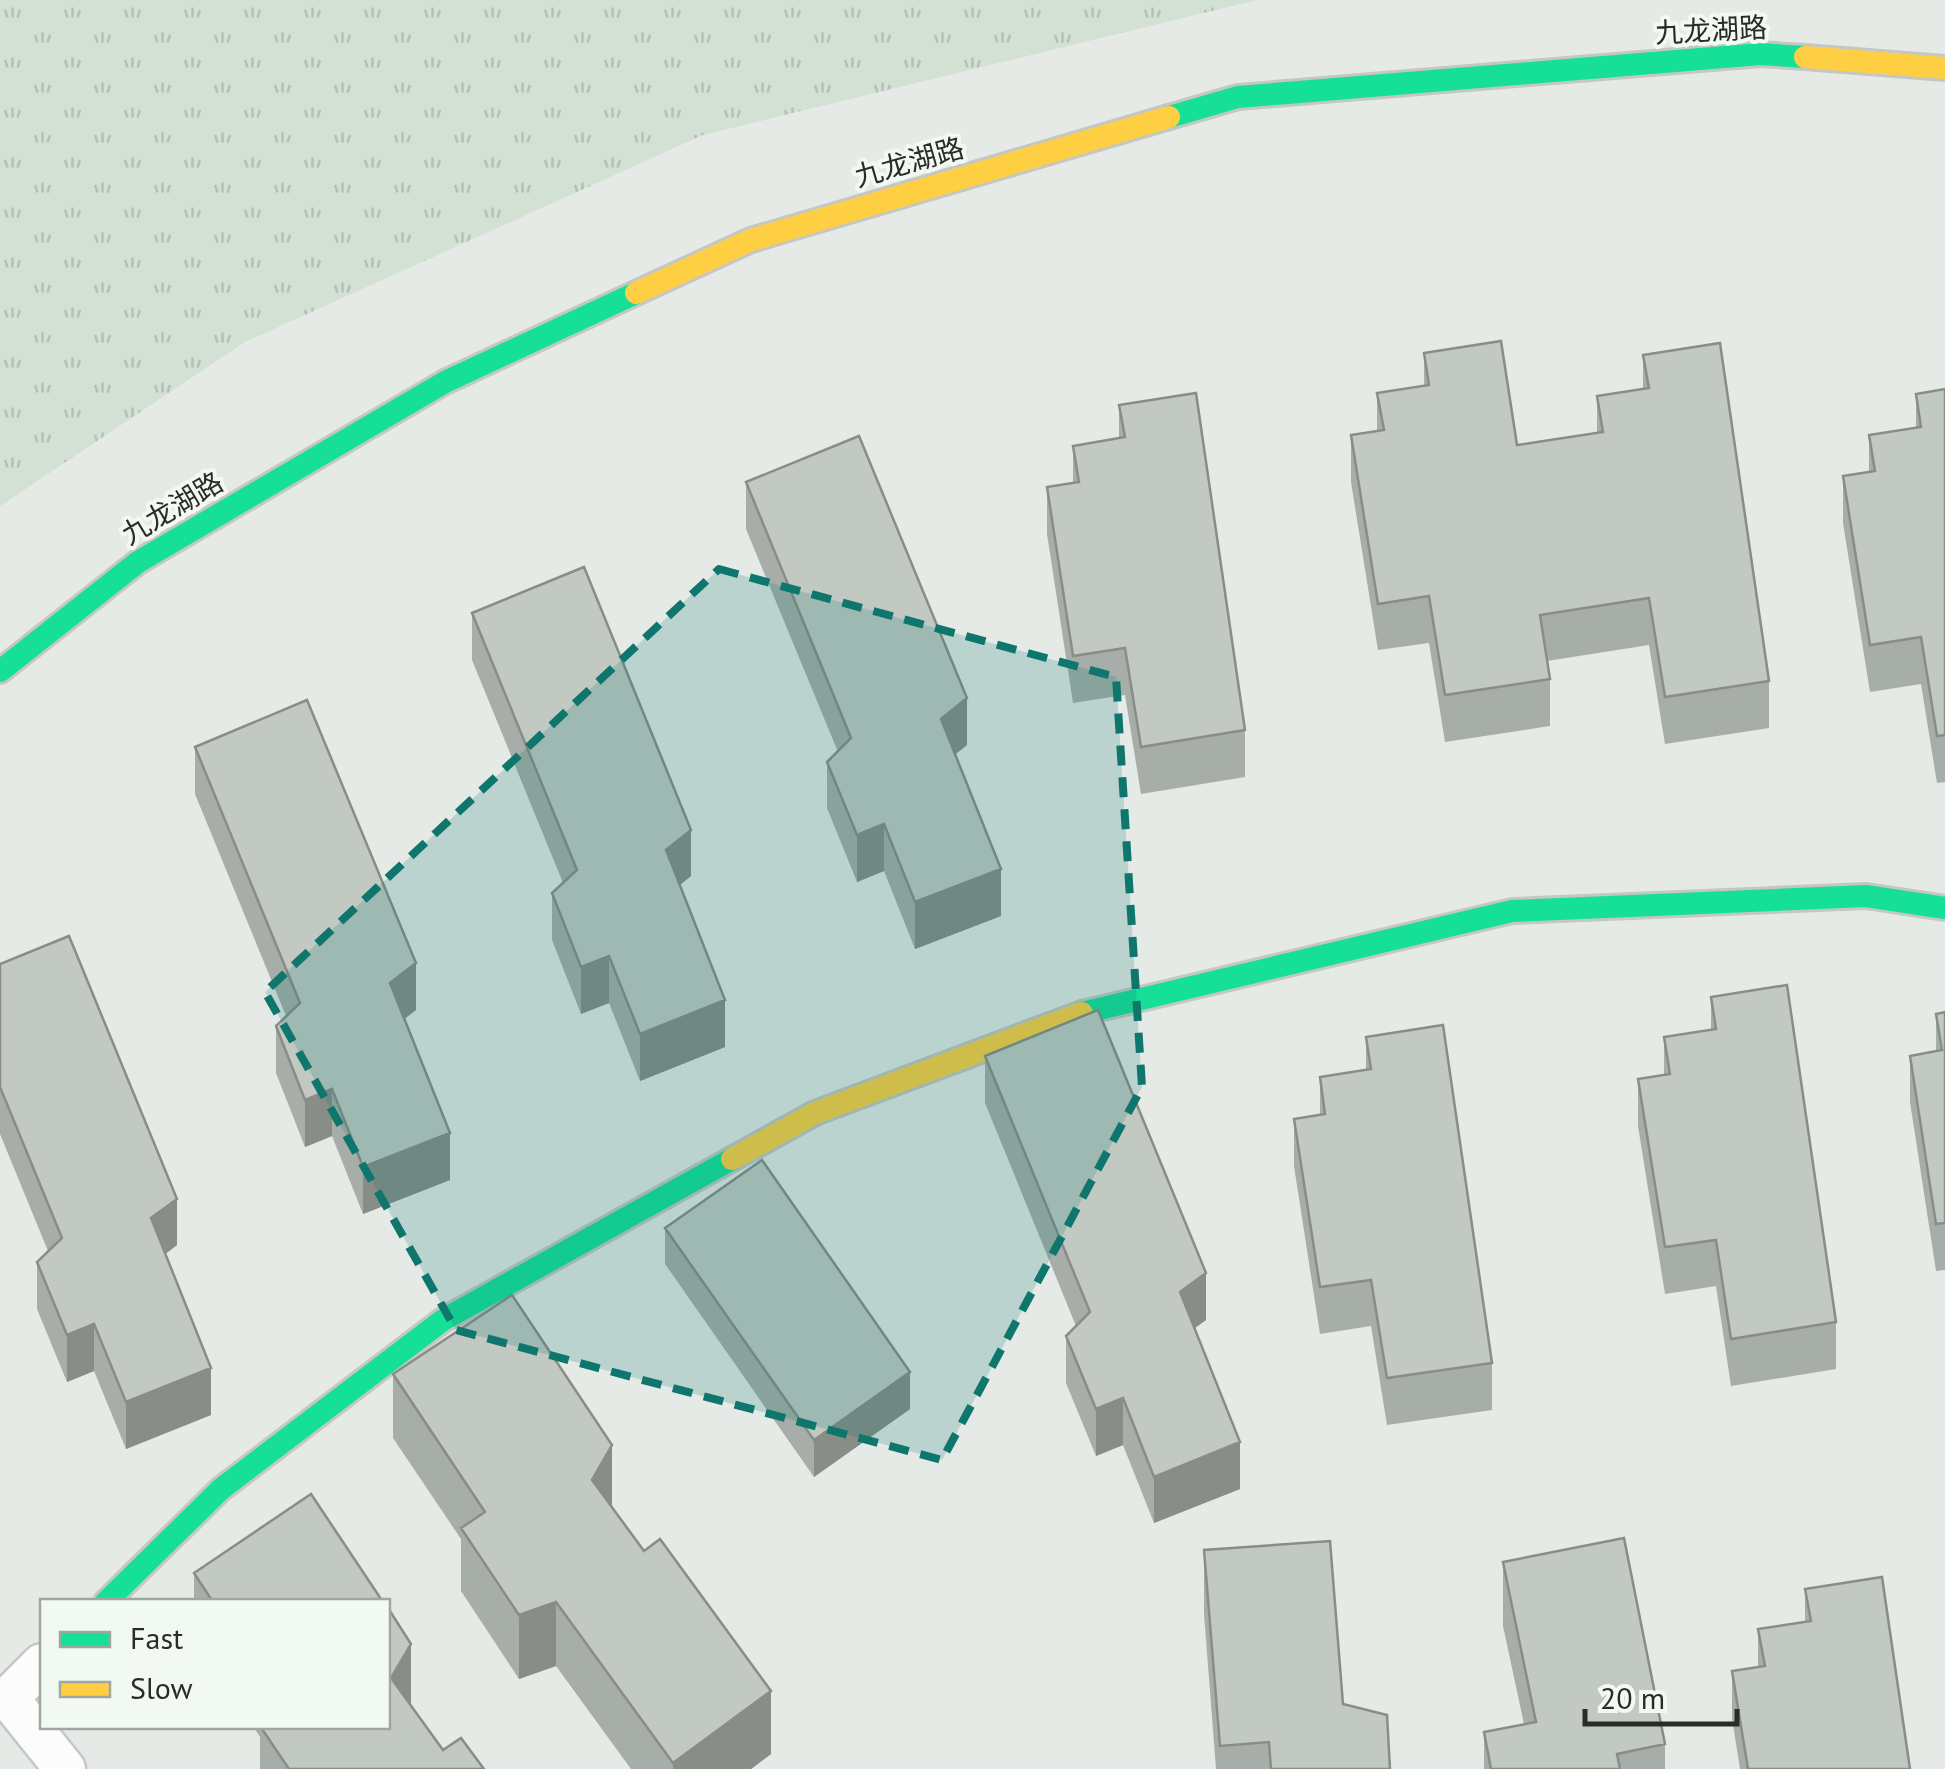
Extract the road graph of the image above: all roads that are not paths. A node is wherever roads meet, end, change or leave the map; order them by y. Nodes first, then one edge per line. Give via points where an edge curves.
1 (1945, 68) edge
2 (0, 671) edge
3 (1945, 908) edge
4 (109, 1599) edge
5 (40, 1666) edge
6 (65, 1769) edge

1 - 2 street, 九龙湖路 via 1761,54 1238,96 751,240 446,382 138,562
3 - 4 street via 1866,896 1512,910 1097,1008 816,1113 442,1320 222,1489
5 - 6 street via 8,1698

